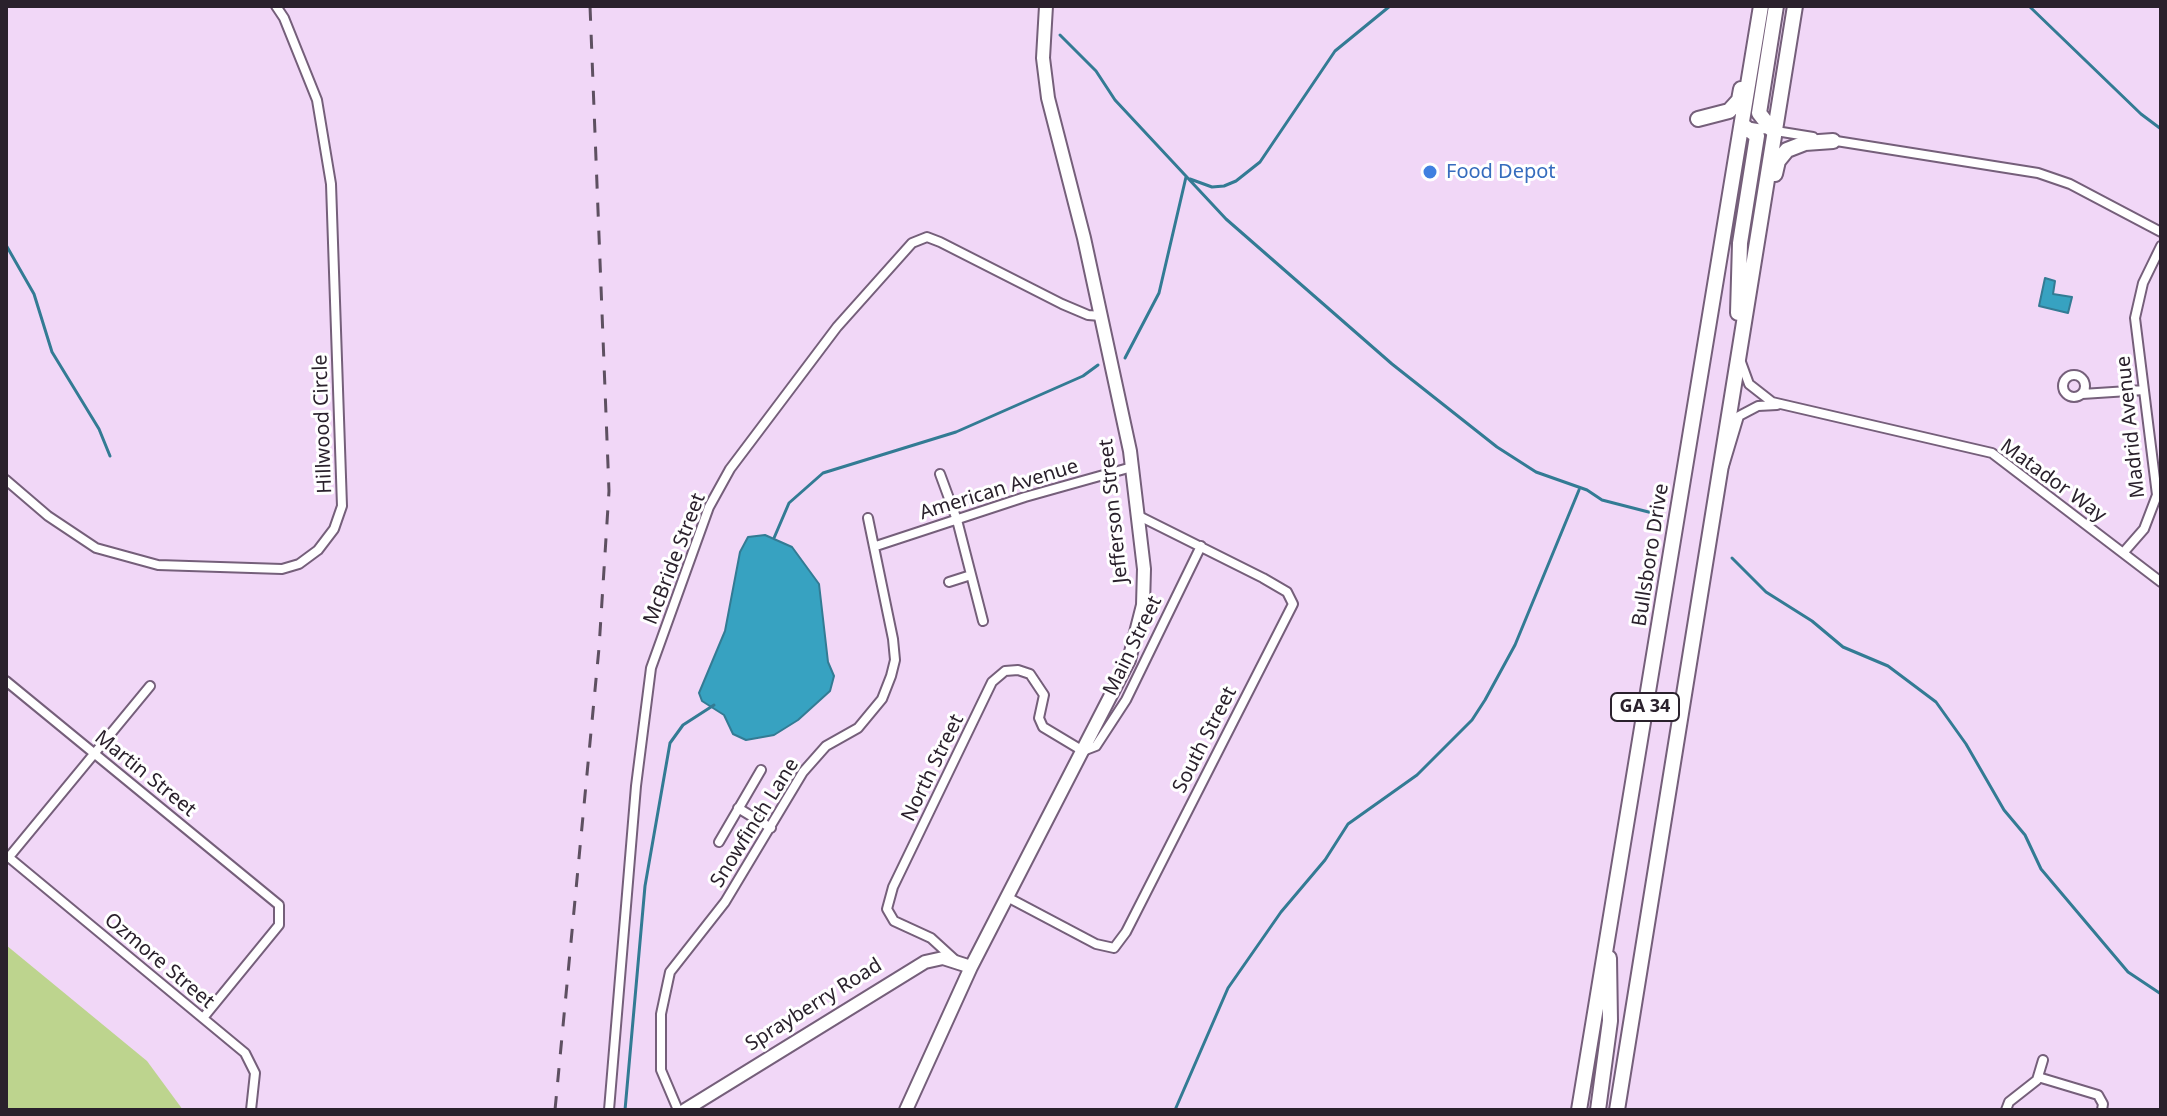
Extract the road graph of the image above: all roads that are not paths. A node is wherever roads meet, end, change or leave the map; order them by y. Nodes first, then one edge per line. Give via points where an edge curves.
1 (276, 6) edge
2 (1046, 6) edge
3 (1761, 6) edge
4 (1776, 6) edge
5 (1795, 6) edge
6 (1755, 43) junction
7 (1698, 119) dead end
8 (1743, 126) junction
9 (1774, 131) junction
10 (1833, 141) junction
11 (1761, 216) junction
12 (2161, 232) edge
13 (2161, 246) edge
14 (1101, 316) junction
15 (1738, 355) junction
16 (2144, 390) junction
17 (2082, 394) dead end
18 (1790, 406) junction
19 (1132, 467) junction
20 (940, 474) dead end
21 (1718, 477) junction
22 (6, 480) edge
23 (1137, 515) junction
24 (868, 518) dead end
25 (957, 520) junction
26 (876, 546) junction
27 (1201, 546) junction
28 (2123, 553) junction
29 (971, 575) junction
30 (949, 582) dead end
31 (2161, 582) edge
32 (983, 621) dead end
33 (6, 681) edge
34 (150, 686) dead end
35 (1083, 751) junction
36 (96, 754) junction
37 (761, 770) dead end
38 (738, 808) junction
39 (771, 828) junction
40 (719, 842) dead end
41 (8, 856) edge
42 (1009, 898) junction
43 (1608, 930) junction
44 (955, 960) junction
45 (971, 967) junction
46 (203, 1018) junction
47 (2043, 1060) dead end
48 (2038, 1077) junction
49 (251, 1110) edge
50 (609, 1110) edge
51 (678, 1110) edge
52 (685, 1110) edge
53 (906, 1110) edge
54 (1579, 1110) edge
55 (1598, 1110) edge
56 (1617, 1110) edge
57 (2006, 1110) edge
58 (2102, 1110) edge

1 - 22 street, Hillwood Circle via 317,100 331,184 342,506 334,529 318,550 282,569 158,565 96,548
2 - 14 street, Jefferson Street via 1043,58 1048,98
3 - 6 main road, Bullsboro Drive / GA 34
4 - 9 main road via 1759,113
5 - 9 main road, GA 34
6 - 7 main road via 1735,105
6 - 8 main road, Bullsboro Drive / GA 34
8 - 9 street
8 - 15 main road via 1757,136 1740,243
8 - 43 main road, Bullsboro Drive / GA 34
9 - 10 street
9 - 11 main road, GA 34
10 - 11 main road via 1805,143 1783,154
10 - 12 street via 2038,173
11 - 15 main road, GA 34
13 - 16 street, Madrid Avenue via 2143,283 2135,318
14 - 19 street, Jefferson Street
14 - 50 street, McBride Street via 1062,304 940,242 927,237 912,243 837,327 730,469 709,507 651,668 638,757
15 - 18 street, Matador Way via 1749,384 1772,402
15 - 21 main road, GA 34
16 - 17 street
16 - 28 street, Madrid Avenue via 2157,495 2144,529
18 - 21 street via 1758,406 1739,416 1730,456
18 - 28 street, Matador Way via 1992,453
19 - 23 street, Jefferson Street
19 - 25 street, American Avenue
20 - 25 street
21 - 56 main road, GA 34
23 - 27 street, South Street
23 - 35 street, Jefferson Street via 1144,569 1139,629
24 - 26 street, Snowfinch Lane
25 - 26 street, American Avenue
25 - 29 street
26 - 39 street, Snowfinch Lane via 893,639 891,676 882,699 858,728 816,755
27 - 35 street, Main Street via 1126,700 1096,746
27 - 42 street, South Street via 1287,592 1293,604 1126,932 1114,948 1096,944
28 - 31 street, Matador Way
29 - 30 street
29 - 32 street
33 - 36 street, Martin Street
34 - 36 street
35 - 42 street, Jefferson Street
35 - 44 street, North Street via 1040,723 1044,695 1037,681 1008,670 992,682 887,909 889,916 931,938
36 - 41 street
36 - 46 street, Martin Street via 279,905 279,925
37 - 38 street
38 - 39 street
38 - 40 street
39 - 51 street, Snowfinch Lane via 725,902 670,972 661,1014 661,1070
41 - 46 street, Ozmore Street
42 - 45 street, Jefferson Street
43 - 54 main road, Bullsboro Drive / GA 34
43 - 55 main road via 1610,1021
44 - 45 street
44 - 52 street, Sprayberry Road via 932,960 900,975
45 - 53 street, Jefferson Street
46 - 49 street, Ozmore Street via 250,1061 255,1081
47 - 48 street
48 - 57 street
48 - 58 street via 2098,1095

